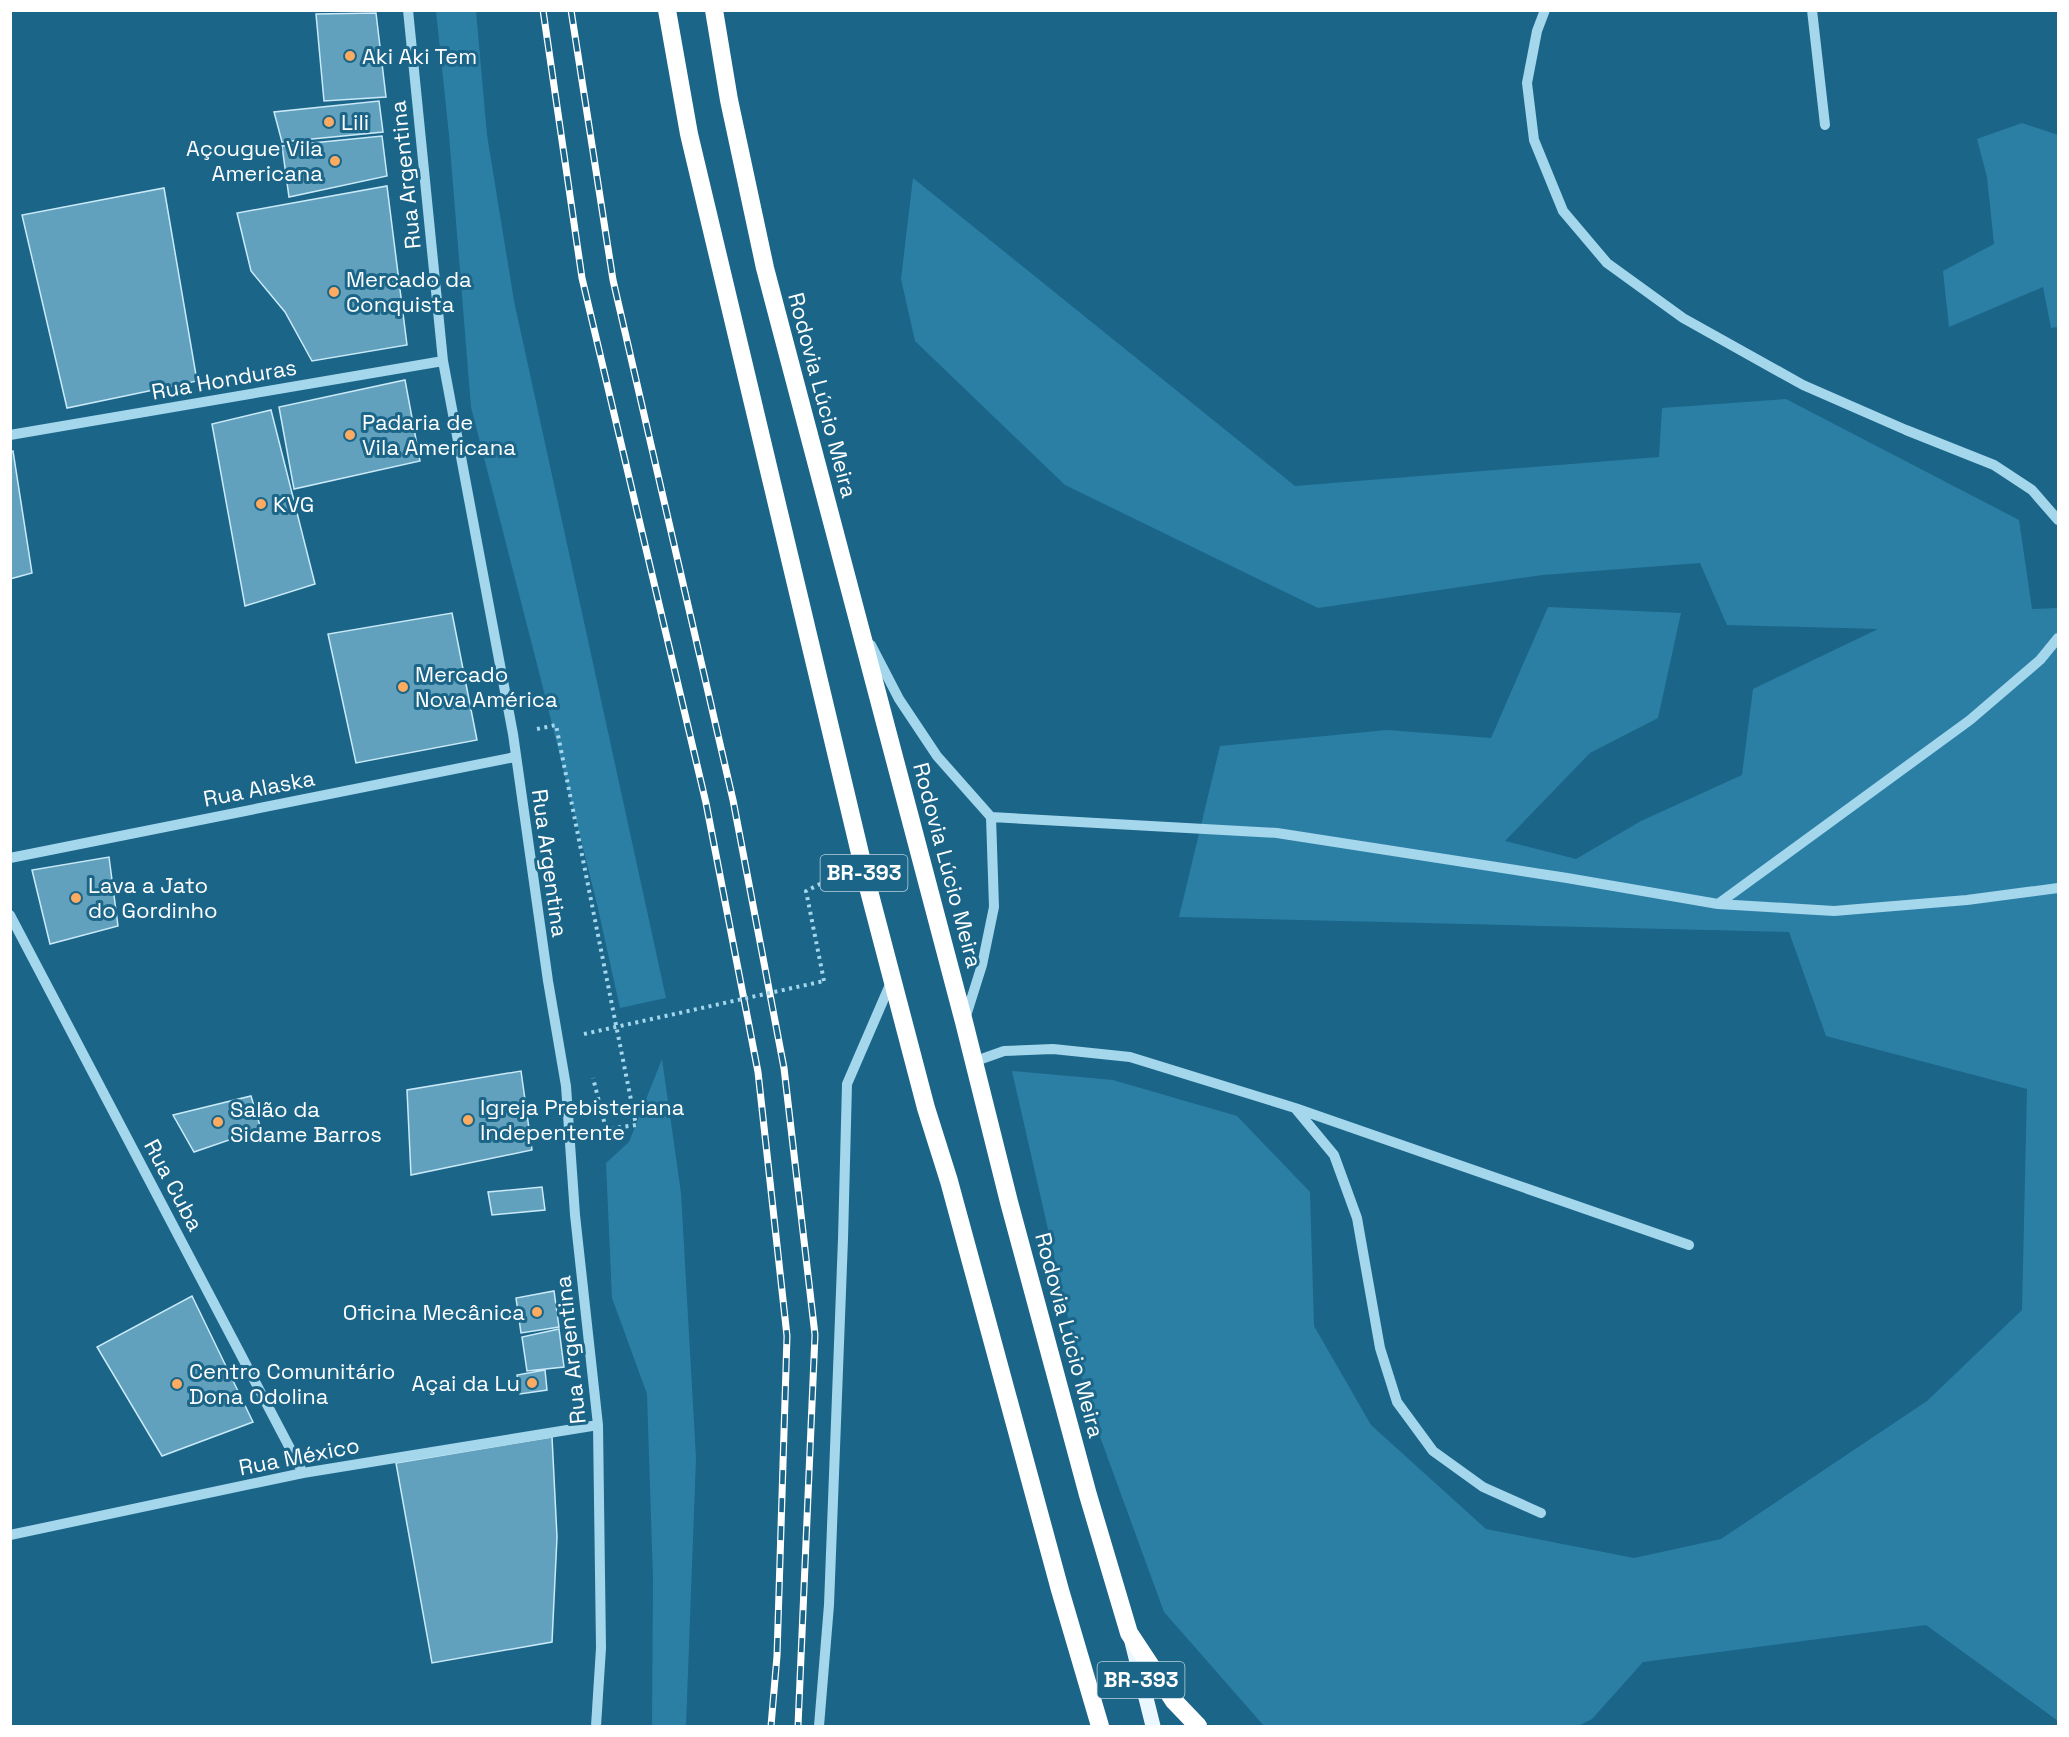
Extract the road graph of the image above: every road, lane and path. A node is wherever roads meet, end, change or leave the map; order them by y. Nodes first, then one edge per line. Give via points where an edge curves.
1 (408, 10) edge
2 (667, 10) edge
3 (714, 10) edge
4 (1545, 10) edge
5 (1812, 10) edge
6 (1825, 125) dead end
7 (443, 361) junction
8 (10, 435) edge
9 (2058, 520) edge
10 (858, 621) junction
11 (2058, 638) edge
12 (513, 734) junction
13 (515, 757) junction
14 (991, 817) junction
15 (10, 858) edge
16 (862, 862) junction
17 (2058, 888) edge
18 (1719, 904) junction
19 (10, 915) edge
20 (892, 980) junction
21 (964, 1022) junction
22 (584, 1041) dead end
23 (973, 1062) junction
24 (590, 1067) dead end
25 (1295, 1108) junction
26 (1689, 1245) dead end
27 (598, 1425) junction
28 (303, 1473) junction
29 (1541, 1513) dead end
30 (10, 1535) edge
31 (1130, 1633) junction
32 (596, 1726) edge
33 (819, 1726) edge
34 (1100, 1726) edge
35 (1153, 1726) edge
36 (1198, 1726) edge

1 - 7 street, Rua Argentina
2 - 16 highway, BR-393 via 689,134
3 - 10 highway, Rodovia Lúcio Meira / BR-393 via 765,268
4 - 9 street via 1527,83 1534,140 1563,211 1607,263 1683,318 1803,385 1994,465 2032,490
5 - 6 street
7 - 8 street, Rua Honduras
7 - 12 street, Rua Argentina
10 - 14 street via 899,699 937,756
10 - 21 highway, Rodovia Lúcio Meira / BR-393
11 - 18 street via 2040,660 1970,720
12 - 13 street, Rua Argentina
12 - 24 path via 555,725 636,1125 606,1128
13 - 15 street, Rua Alaska
13 - 27 street, Rua Argentina via 566,1086 575,1215
14 - 18 street via 1277,833
14 - 21 street via 994,907 982,965
16 - 20 highway, BR-393
16 - 22 path, bridge via 806,891 824,981 584,1034
17 - 18 street via 1834,911
19 - 28 street, Rua Cuba
20 - 33 street via 847,1084 829,1605
20 - 34 highway, BR-393
21 - 23 highway, Rodovia Lúcio Meira / BR-393
23 - 25 street via 1004,1051 1043,1049 1130,1057
23 - 31 highway, Rodovia Lúcio Meira / BR-393 via 1088,1495
25 - 26 street
25 - 29 street via 1334,1155 1357,1218 1380,1348 1397,1402 1433,1451 1483,1487
27 - 28 street, Rua México
27 - 32 street, Rua Argentina via 601,1648
28 - 30 street, Rua México
31 - 35 main road, Rodovia Lúcio Meira / BR-393
31 - 36 highway via 1174,1701

